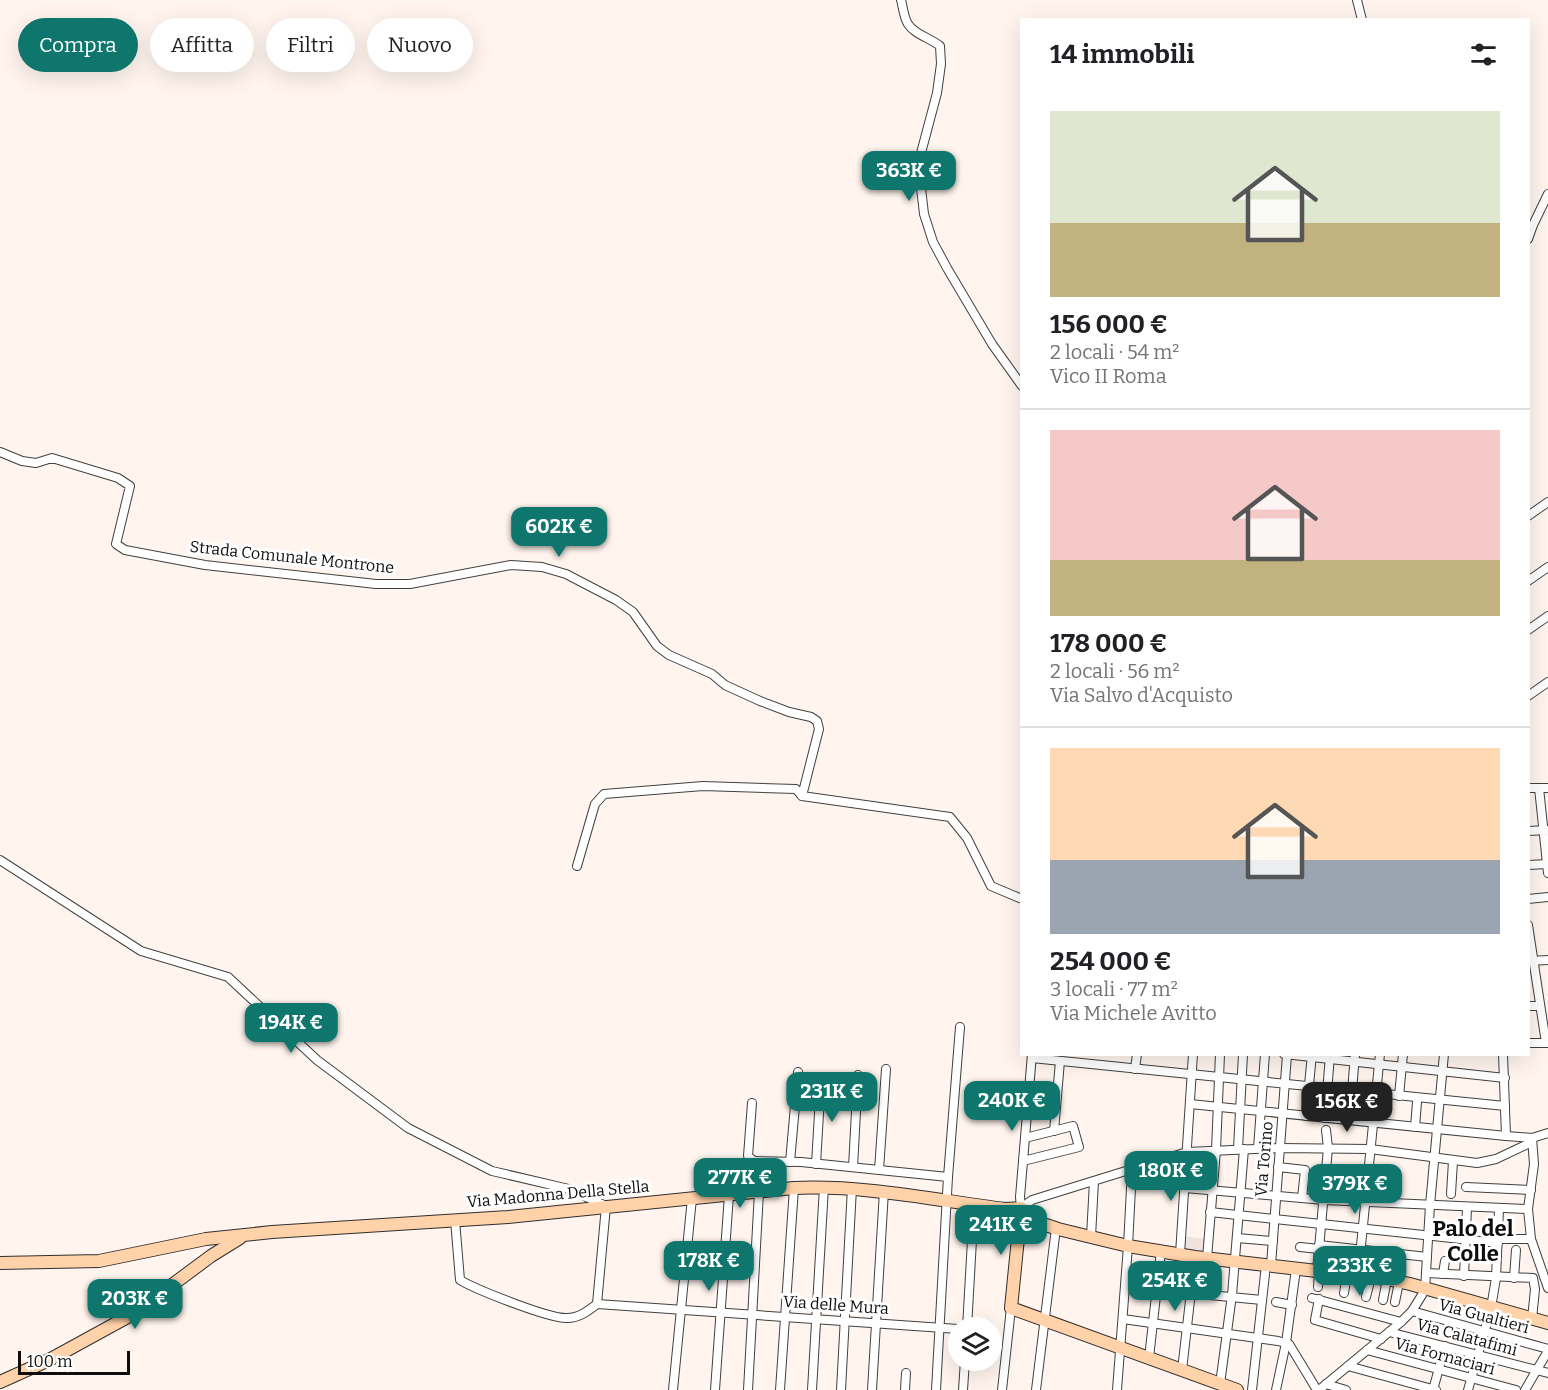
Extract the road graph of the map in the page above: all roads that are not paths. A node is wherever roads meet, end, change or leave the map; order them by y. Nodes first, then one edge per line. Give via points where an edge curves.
1 (901, 0) edge
2 (1357, 0) edge
3 (1362, 18) edge
4 (1548, 194) edge
5 (1530, 233) edge
6 (1020, 383) edge
7 (0, 452) edge
8 (1548, 502) edge
9 (1530, 515) edge
10 (1548, 567) edge
11 (1530, 580) edge
12 (1548, 616) edge
13 (1530, 629) edge
14 (1548, 682) edge
15 (1530, 695) edge
16 (1544, 788) edge
17 (802, 796) junction
18 (1546, 830) edge
19 (1530, 831) edge
20 (0, 860) edge
21 (1530, 865) edge
22 (577, 866) dead end
23 (1548, 867) edge
24 (1548, 897) edge
25 (1020, 898) edge
26 (1530, 898) edge
27 (1548, 960) edge
28 (1531, 961) edge
29 (1530, 1006) edge
30 (1540, 1006) junction
31 (960, 1027) dead end
32 (1530, 1043) edge
33 (1547, 1043) edge
34 (1032, 1056) edge
35 (1137, 1056) edge
36 (1193, 1056) edge
37 (1220, 1056) edge
38 (1243, 1056) edge
39 (1265, 1056) edge
40 (1285, 1056) edge
41 (1312, 1056) edge
42 (1380, 1056) edge
43 (1403, 1056) edge
44 (1444, 1056) edge
45 (1503, 1056) edge
46 (1330, 1057) edge
47 (1355, 1058) edge
48 (1075, 1059) edge
49 (1060, 1061) junction
50 (1379, 1065) junction
51 (1401, 1067) junction
52 (886, 1069) dead end
53 (1135, 1069) junction
54 (1442, 1071) junction
55 (798, 1072) dead end
56 (858, 1075) dead end
57 (1192, 1075) junction
58 (1219, 1078) junction
59 (1505, 1078) junction
60 (821, 1080) dead end
61 (1242, 1080) junction
62 (1263, 1082) junction
63 (1284, 1084) junction
64 (1309, 1087) junction
65 (1327, 1089) junction
66 (1352, 1091) junction
67 (1376, 1094) junction
68 (1399, 1096) junction
69 (1440, 1100) junction
70 (1417, 1102) dead end
71 (752, 1103) dead end
72 (1190, 1104) junction
73 (1218, 1106) junction
74 (1505, 1106) junction
75 (1240, 1109) junction
76 (1261, 1111) junction
77 (1283, 1113) junction
78 (1306, 1116) junction
79 (1325, 1118) junction
80 (1373, 1123) junction
81 (1415, 1127) junction
82 (1438, 1128) junction
83 (1326, 1130) dead end
84 (1054, 1131) junction
85 (1548, 1133) edge
86 (1506, 1137) junction
87 (1025, 1138) junction
88 (1532, 1140) junction
89 (1258, 1148) junction
90 (1280, 1148) junction
91 (1241, 1149) junction
92 (1328, 1149) junction
93 (1370, 1149) junction
94 (1216, 1150) junction
95 (1187, 1152) junction
96 (1434, 1157) junction
97 (754, 1161) junction
98 (1023, 1161) junction
99 (1453, 1161) junction
100 (790, 1162) junction
101 (816, 1164) junction
102 (853, 1167) junction
103 (1278, 1167) junction
104 (1132, 1169) junction
105 (879, 1170) junction
106 (1326, 1171) junction
107 (1345, 1172) dead end
108 (948, 1177) junction
109 (1094, 1181) junction
110 (824, 1187) junction
111 (1466, 1187) dead end
112 (794, 1188) junction
113 (852, 1188) junction
114 (1185, 1188) junction
115 (1531, 1190) junction
116 (884, 1191) junction
117 (1212, 1191) junction
118 (756, 1192) junction
119 (1240, 1193) junction
120 (1451, 1194) dead end
121 (729, 1195) junction
122 (1276, 1197) junction
123 (692, 1198) junction
124 (1302, 1198) junction
125 (1323, 1200) junction
126 (947, 1201) junction
127 (1365, 1202) junction
128 (974, 1205) junction
129 (1430, 1205) junction
130 (606, 1206) junction
131 (1021, 1208) junction
132 (1467, 1208) junction
133 (1499, 1209) junction
134 (1528, 1209) junction
135 (1210, 1212) junction
136 (1238, 1215) junction
137 (1274, 1219) junction
138 (455, 1220) junction
139 (1321, 1224) junction
140 (1056, 1228) junction
141 (1363, 1229) junction
142 (246, 1235) junction
143 (1428, 1236) junction
144 (1091, 1237) junction
145 (1237, 1238) junction
146 (1531, 1239) junction
147 (1465, 1240) junction
148 (1273, 1241) junction
149 (1498, 1241) junction
150 (1128, 1246) junction
151 (1300, 1246) dead end
152 (1319, 1247) junction
153 (1360, 1250) junction
154 (1516, 1250) dead end
155 (1161, 1251) junction
156 (1180, 1254) junction
157 (1201, 1257) junction
158 (1427, 1257) junction
159 (1445, 1260) dead end
160 (1235, 1261) junction
161 (0, 1263) edge
162 (1268, 1265) junction
163 (1296, 1269) junction
164 (1318, 1271) junction
165 (1426, 1272) junction
166 (1443, 1274) junction
167 (1359, 1276) junction
168 (1464, 1276) junction
169 (1496, 1278) junction
170 (1514, 1278) junction
171 (1393, 1281) junction
172 (1318, 1287) dead end
173 (1548, 1288) edge
174 (1157, 1290) junction
175 (1425, 1290) junction
176 (1191, 1293) junction
177 (1344, 1293) dead end
178 (1232, 1297) junction
179 (1366, 1297) dead end
180 (1262, 1300) junction
181 (1383, 1300) dead end
182 (1276, 1302) dead end
183 (1395, 1302) dead end
184 (597, 1304) junction
185 (1292, 1305) junction
186 (1011, 1308) junction
187 (1491, 1308) junction
188 (681, 1311) junction
189 (1412, 1311) junction
190 (720, 1313) junction
191 (753, 1315) junction
192 (785, 1317) junction
193 (968, 1317) edge
194 (815, 1319) junction
195 (1123, 1319) junction
196 (1532, 1319) junction
197 (1044, 1320) junction
198 (845, 1321) junction
199 (876, 1322) junction
200 (1401, 1322) junction
201 (1153, 1323) junction
202 (1548, 1323) edge
203 (939, 1327) junction
204 (948, 1328) edge
205 (1186, 1328) junction
206 (1485, 1331) junction
207 (1389, 1332) junction
208 (1227, 1334) junction
209 (1258, 1338) junction
210 (1380, 1339) junction
211 (1286, 1343) junction
212 (1445, 1346) junction
213 (1121, 1348) junction
214 (1367, 1350) junction
215 (1548, 1350) edge
216 (1478, 1355) junction
217 (1149, 1358) junction
218 (1348, 1366) junction
219 (1182, 1370) junction
220 (1438, 1370) junction
221 (1537, 1370) junction
222 (964, 1371) edge
223 (906, 1373) dead end
224 (1548, 1373) edge
225 (1471, 1378) junction
226 (0, 1382) edge
227 (1230, 1388) edge
228 (1321, 1388) edge
229 (673, 1390) edge
230 (715, 1390) edge
231 (748, 1390) edge
232 (780, 1390) edge
233 (812, 1390) edge
234 (841, 1390) edge
235 (872, 1390) edge
236 (905, 1390) edge
237 (936, 1390) edge
238 (963, 1390) edge
239 (1002, 1390) edge
240 (1036, 1390) edge
241 (1117, 1390) edge
242 (1252, 1390) edge
243 (1276, 1390) edge
244 (1346, 1390) edge
245 (1434, 1390) edge
246 (1468, 1390) edge
247 (1516, 1390) edge
248 (1525, 1390) edge

1 - 6 street via 907,23 940,46 937,93 921,153 924,214 947,267
2 - 3 street
4 - 5 street
7 - 17 street, Strada Comunale Montrone via 36,463 52,458 118,478 130,486 116,544 125,550 205,565 376,584 410,584 511,565 542,567 566,574 633,612 657,646 669,655 751,697 817,721 819,729
8 - 9 street
10 - 11 street
12 - 13 street
14 - 15 street
16 - 18 street
17 - 22 street via 796,789 703,786 604,794 595,804
17 - 25 street via 950,817 967,838 991,886
18 - 19 street
18 - 23 street
20 - 130 street via 141,951 228,977 317,1060 408,1128 492,1171 569,1189
21 - 23 street
24 - 26 street
27 - 28 street
28 - 30 street
29 - 30 street
30 - 33 street
31 - 108 street
32 - 33 street
34 - 49 street
34 - 87 street
35 - 53 street
36 - 57 street
37 - 58 street
38 - 61 street
39 - 62 street
40 - 63 street, Via Torino
41 - 46 street
41 - 64 street
42 - 50 street
43 - 51 street
44 - 54 street
45 - 59 street
46 - 47 street
46 - 65 street
47 - 50 street
47 - 66 street
48 - 49 street
48 - 53 street
49 - 84 street
50 - 51 street
50 - 67 street
51 - 54 street
51 - 68 street
52 - 105 street
53 - 57 street
54 - 59 street
54 - 69 street
55 - 100 street
56 - 102 street
57 - 58 street
57 - 72 street
58 - 61 street
58 - 73 street
59 - 74 street
60 - 101 street
61 - 62 street
61 - 75 street
62 - 63 street
62 - 76 street
63 - 64 street
63 - 77 street, Via Torino
64 - 65 street
64 - 78 street
65 - 66 street
65 - 79 street
66 - 67 street
67 - 68 street
67 - 80 street
68 - 69 street
69 - 74 street
69 - 82 street
70 - 81 street
71 - 97 street via 748,1156
72 - 73 street
72 - 95 street
73 - 75 street
73 - 94 street
74 - 86 street
75 - 76 street
75 - 91 street
76 - 77 street
76 - 89 street
77 - 78 street
77 - 90 street, Via Torino
78 - 79 street
79 - 80 street via 1351,1125
80 - 81 street
80 - 93 street
81 - 82 street
82 - 86 street
82 - 96 street
83 - 92 street
84 - 87 street
84 - 98 street via 1073,1126 1079,1147
85 - 88 street
86 - 88 street
87 - 98 street
88 - 99 street via 1496,1159 1477,1163
88 - 115 street
89 - 90 street
89 - 91 street
90 - 92 street
90 - 103 street, Via Torino
91 - 94 street
91 - 119 street
92 - 93 street
92 - 106 street
93 - 96 street
93 - 127 street
94 - 95 street
94 - 117 street
95 - 104 street
95 - 114 street
96 - 99 street
96 - 129 street
97 - 100 street
97 - 118 street
98 - 131 street
99 - 120 street
100 - 101 street
101 - 102 street
102 - 105 street
103 - 122 street, Via Torino
103 - 124 street via 1305,1170
104 - 109 street
104 - 150 street
105 - 108 street
106 - 107 street
106 - 125 street
108 - 126 street
109 - 131 street via 1032,1200
109 - 144 street
110 - 112 street, Via Madonna Della Stella
110 - 113 street, Via Madonna Della Stella
110 - 194 street
111 - 115 street
112 - 118 street, Via Madonna Della Stella
112 - 192 street
113 - 116 street, Via Madonna Della Stella
113 - 198 street
114 - 117 street
114 - 156 street
115 - 134 street
116 - 126 street, Via Madonna Della Stella
116 - 199 street
117 - 119 street
117 - 135 street
118 - 121 street, Via Madonna Della Stella
118 - 191 street
119 - 122 street
119 - 136 street
121 - 123 street, Via Madonna Della Stella
121 - 190 street
122 - 124 street
122 - 137 street, Via Torino
123 - 130 street, Via Madonna Della Stella
123 - 188 street
124 - 125 street
125 - 127 street
125 - 139 street
126 - 128 street, Via Madonna Della Stella
126 - 203 street
127 - 129 street
127 - 141 street
128 - 131 street, Via Madonna Della Stella
128 - 193 street
129 - 132 street
129 - 143 street
130 - 138 street, Via Madonna Della Stella
130 - 184 street
131 - 140 street via 1031,1220
131 - 186 street
132 - 133 street
132 - 147 street
133 - 134 street
133 - 149 street
134 - 146 street
135 - 136 street
135 - 157 street
136 - 137 street
136 - 145 street
137 - 139 street
137 - 148 street, Via Torino
138 - 142 street, Via Madonna Della Stella
138 - 184 street via 460,1280 509,1301 566,1318 582,1315
139 - 141 street
139 - 152 street
140 - 144 street
140 - 197 street
141 - 143 street
141 - 153 street
142 - 161 street, Via Madonna Della Stella via 206,1239 99,1261
142 - 226 street via 133,1314
143 - 147 street
143 - 158 street
144 - 150 street
145 - 148 street
145 - 160 street
146 - 149 street
146 - 173 street
147 - 149 street
147 - 168 street
148 - 162 street, Via Torino
149 - 169 street
150 - 155 street
150 - 195 street
151 - 152 street
152 - 153 street
152 - 164 street
153 - 158 street
153 - 167 street
154 - 170 street
155 - 156 street
155 - 174 street
156 - 157 street
157 - 160 street
157 - 176 street
158 - 165 street
159 - 166 street
160 - 162 street
160 - 178 street
162 - 163 street
162 - 180 street, Via Torino
163 - 164 street
163 - 185 street
164 - 167 street
164 - 172 street
165 - 166 street
165 - 175 street
166 - 168 street
167 - 171 street
167 - 177 street
167 - 179 street
168 - 169 street
169 - 170 street
169 - 187 street
170 - 196 street via 1533,1278
171 - 175 street
171 - 181 street
171 - 183 street
174 - 176 street
174 - 201 street
175 - 187 street
175 - 189 street
176 - 178 street
176 - 205 street
178 - 180 street
178 - 208 street
180 - 209 street, Via Torino
182 - 185 street
184 - 188 street, Via delle Mura
185 - 211 street
186 - 197 street
186 - 239 street
187 - 196 street
187 - 206 street
188 - 190 street, Via delle Mura
188 - 229 street
189 - 200 street
189 - 206 street, Via Gualtieri
190 - 191 street, Via delle Mura
190 - 230 street
191 - 192 street, Via delle Mura
191 - 231 street
192 - 194 street, Via delle Mura
192 - 232 street
194 - 198 street, Via delle Mura
194 - 233 street
195 - 201 street
195 - 213 street
196 - 202 street
197 - 213 street
197 - 240 street
198 - 199 street, Via delle Mura
198 - 234 street
199 - 203 street, Via delle Mura
199 - 235 street
200 - 207 street
200 - 210 street via 1316,1299 1315,1320
201 - 205 street
201 - 217 street
203 - 204 street, Via delle Mura
203 - 237 street
205 - 208 street
205 - 219 street
206 - 215 street, Via Gualtieri
206 - 216 street
207 - 210 street
207 - 212 street, Via Calatafimi
208 - 209 street
208 - 227 street
209 - 211 street
209 - 242 street, Via Torino
210 - 214 street
211 - 228 street
211 - 243 street
212 - 216 street, Via Calatafimi
212 - 220 street
213 - 217 street
213 - 241 street
214 - 218 street
214 - 220 street, Via Fornaciari
215 - 221 street
216 - 221 street, Via Calatafimi
216 - 225 street
217 - 219 street
218 - 228 street
218 - 245 street
219 - 227 street
220 - 225 street, Via Fornaciari
220 - 245 street
221 - 224 street, Via Calatafimi
221 - 248 street
222 - 238 street
223 - 236 street
225 - 246 street
225 - 247 street, Via Fornaciari
228 - 244 street

